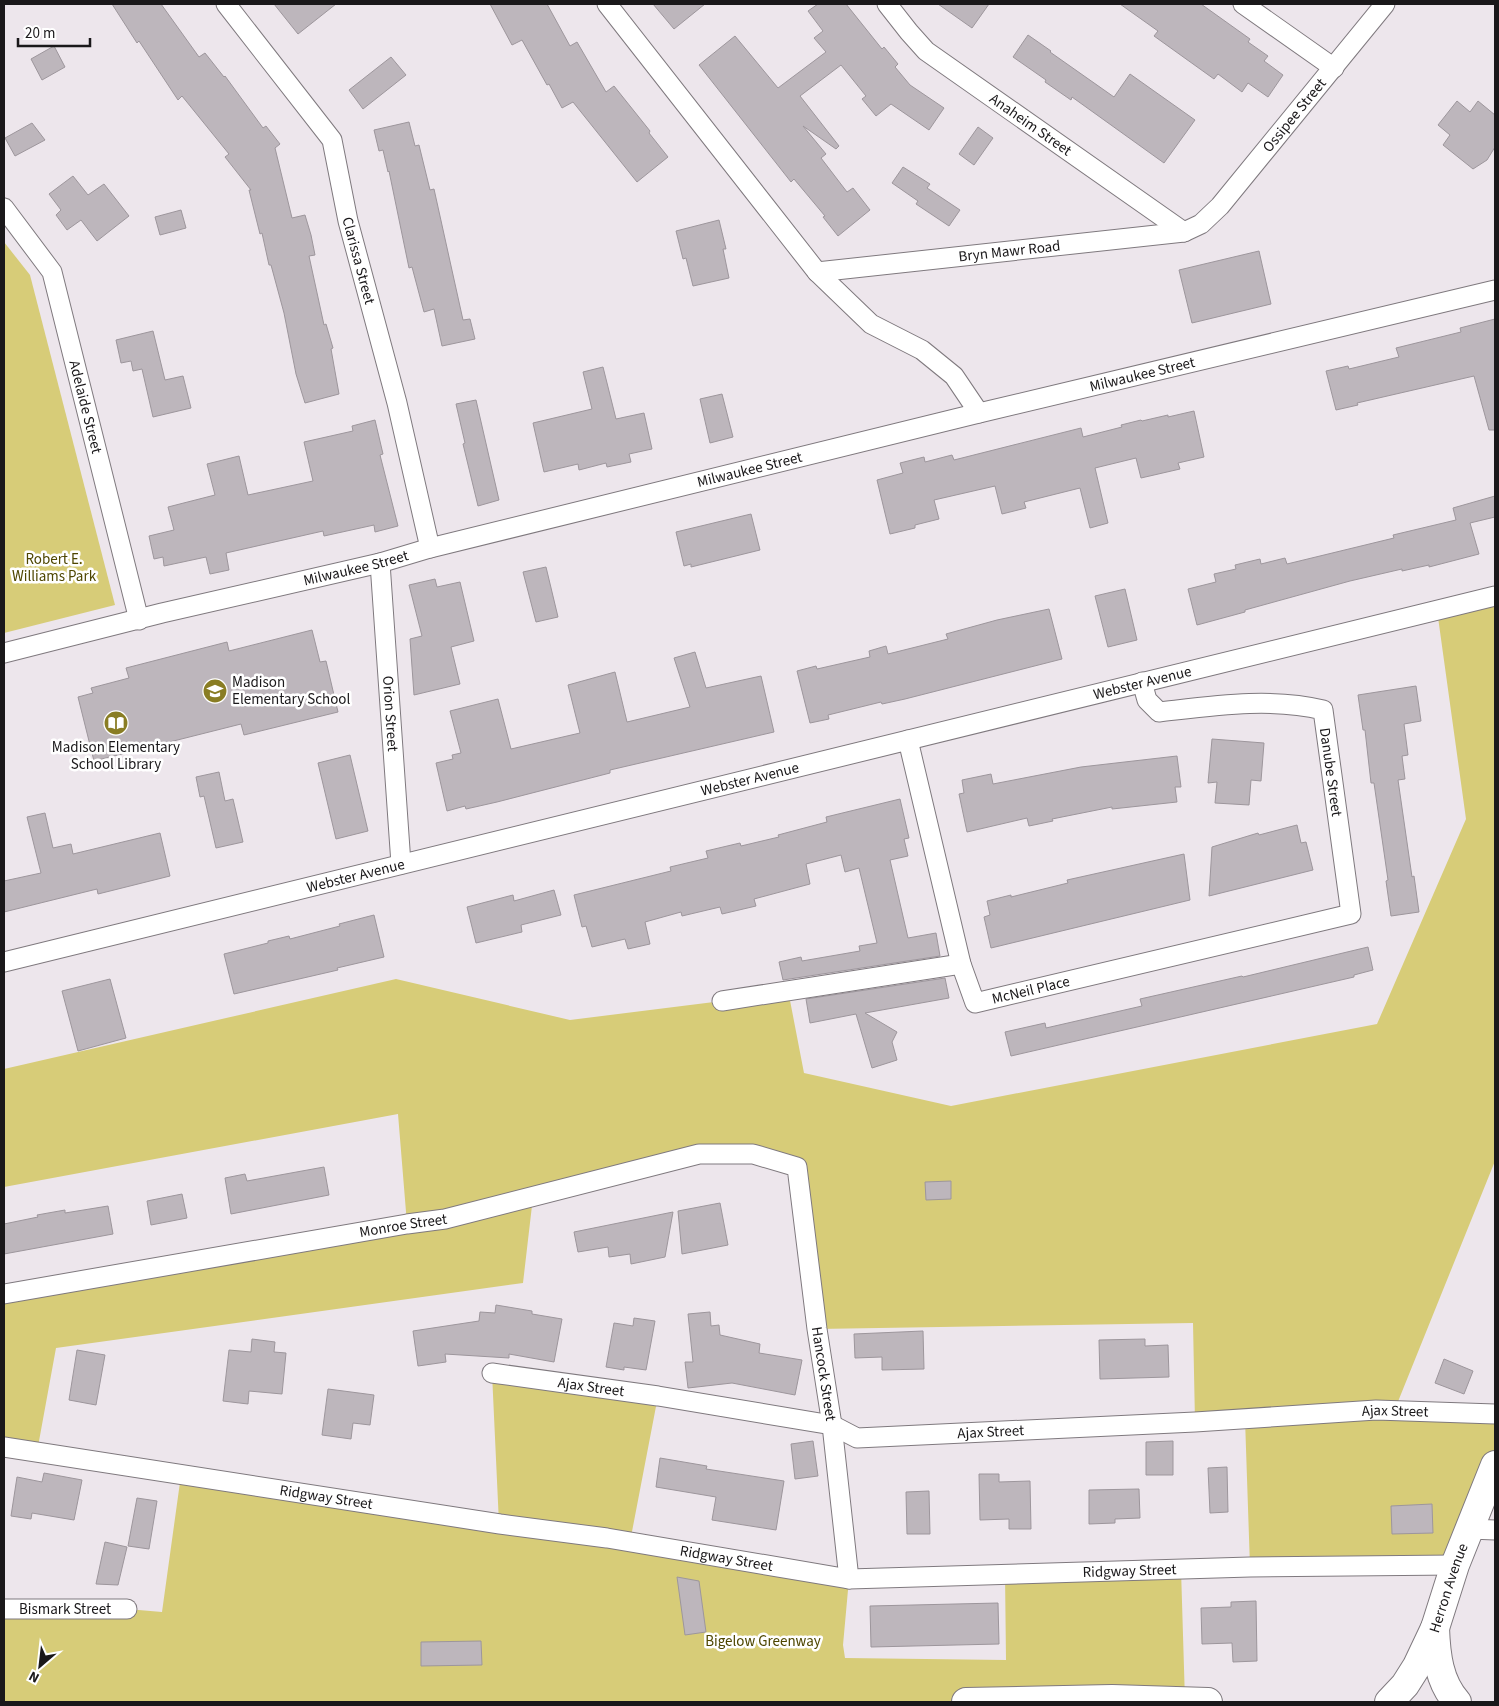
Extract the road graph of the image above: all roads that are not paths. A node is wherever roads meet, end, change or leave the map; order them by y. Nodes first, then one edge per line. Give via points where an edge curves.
1 (226, 4) edge
2 (607, 4) edge
3 (887, 4) edge
4 (1243, 4) edge
5 (1385, 4) edge
6 (1334, 68) junction
7 (4, 208) edge
8 (1193, 228) junction
9 (817, 272) junction
10 (1495, 290) edge
11 (979, 413) junction
12 (430, 548) junction
13 (380, 563) junction
14 (1495, 596) edge
15 (138, 620) junction
16 (4, 653) edge
17 (1142, 682) junction
18 (908, 740) junction
19 (402, 864) junction
20 (1351, 914) joint
21 (4, 962) edge
22 (961, 964) junction
23 (722, 1001) dead end
24 (797, 1167) joint
25 (4, 1294) edge
26 (492, 1373) dead end
27 (1495, 1414) edge
28 (832, 1426) junction
29 (4, 1447) edge
30 (1495, 1465) edge
31 (1482, 1529) edge
32 (1455, 1565) junction
33 (849, 1579) junction
34 (4, 1609) edge
35 (128, 1609) dead end
36 (1435, 1628) junction
37 (966, 1702) edge
38 (1208, 1702) edge
39 (1389, 1702) edge
40 (1457, 1702) edge

1 - 12 street, Clarissa Street via 332,140 348,221
2 - 9 street
3 - 8 street, Anaheim Street via 926,51
4 - 6 street
5 - 6 street, Ossipee Street
6 - 8 street, Ossipee Street via 1220,206
7 - 15 street, Adelaide Street via 52,272
8 - 9 street, Bryn Mawr Road
9 - 11 street via 871,324 922,350 954,376
10 - 11 street, Milwaukee Street
11 - 12 street, Milwaukee Street
12 - 13 street, Milwaukee Street
13 - 15 street, Milwaukee Street
13 - 19 street, Orion Street
14 - 17 street, Webster Avenue
15 - 16 street, Milwaukee Street
17 - 18 street, Webster Avenue
17 - 20 street, Danube Street via 1147,700 1159,712 1273,704 1305,705 1323,710
18 - 19 street, Webster Avenue
18 - 22 street, McNeil Place
19 - 21 street, Webster Avenue
20 - 22 street, McNeil Place via 975,1003
22 - 23 street
24 - 25 street, Monroe Street via 753,1154 699,1154 446,1219
24 - 28 street, Hancock Street via 816,1329
26 - 28 street, Ajax Street via 658,1396
27 - 28 street, Ajax Street via 1376,1410 857,1438
28 - 33 street, Hancock Street
29 - 33 street, Ridgway Street via 607,1538
30 - 31 main road, Herron Avenue
31 - 32 main road, Herron Avenue
32 - 33 street, Ridgway Street via 1250,1567
32 - 36 main road, Herron Avenue
34 - 35 street, Bismark Street
36 - 39 main road, Herron Avenue via 1417,1666
36 - 40 main road via 1436,1651 1445,1686
37 - 38 main road via 1112,1699

